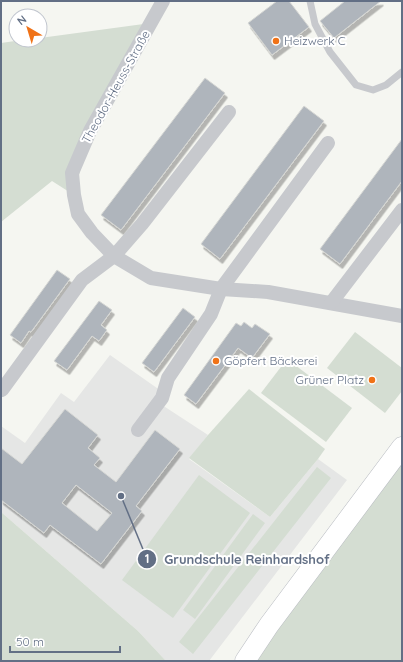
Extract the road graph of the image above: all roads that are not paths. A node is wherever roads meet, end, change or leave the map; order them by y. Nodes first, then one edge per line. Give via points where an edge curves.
1 (163, 1) edge
2 (310, 1) edge
3 (402, 72) edge
4 (229, 112) dead end
5 (328, 143) dead end
6 (402, 210) edge
7 (114, 256) junction
8 (221, 289) junction
9 (331, 303) junction
10 (402, 316) edge
11 (2, 390) dead end
12 (138, 430) dead end
13 (402, 447) edge
14 (245, 661) edge

1 - 7 street, Theodor-Heuss-Straße via 90,130 72,173 78,214
2 - 3 lane via 316,24 330,52 356,84 373,90 386,85
4 - 7 street
5 - 8 street
6 - 9 street
7 - 8 street, Theodor-Heuss-Straße via 150,278
7 - 11 street via 82,280
8 - 9 street, Theodor-Heuss-Straße via 268,292
8 - 12 street via 211,314 168,378 162,398
9 - 10 street, Theodor-Heuss-Straße
13 - 14 main road via 268,625

